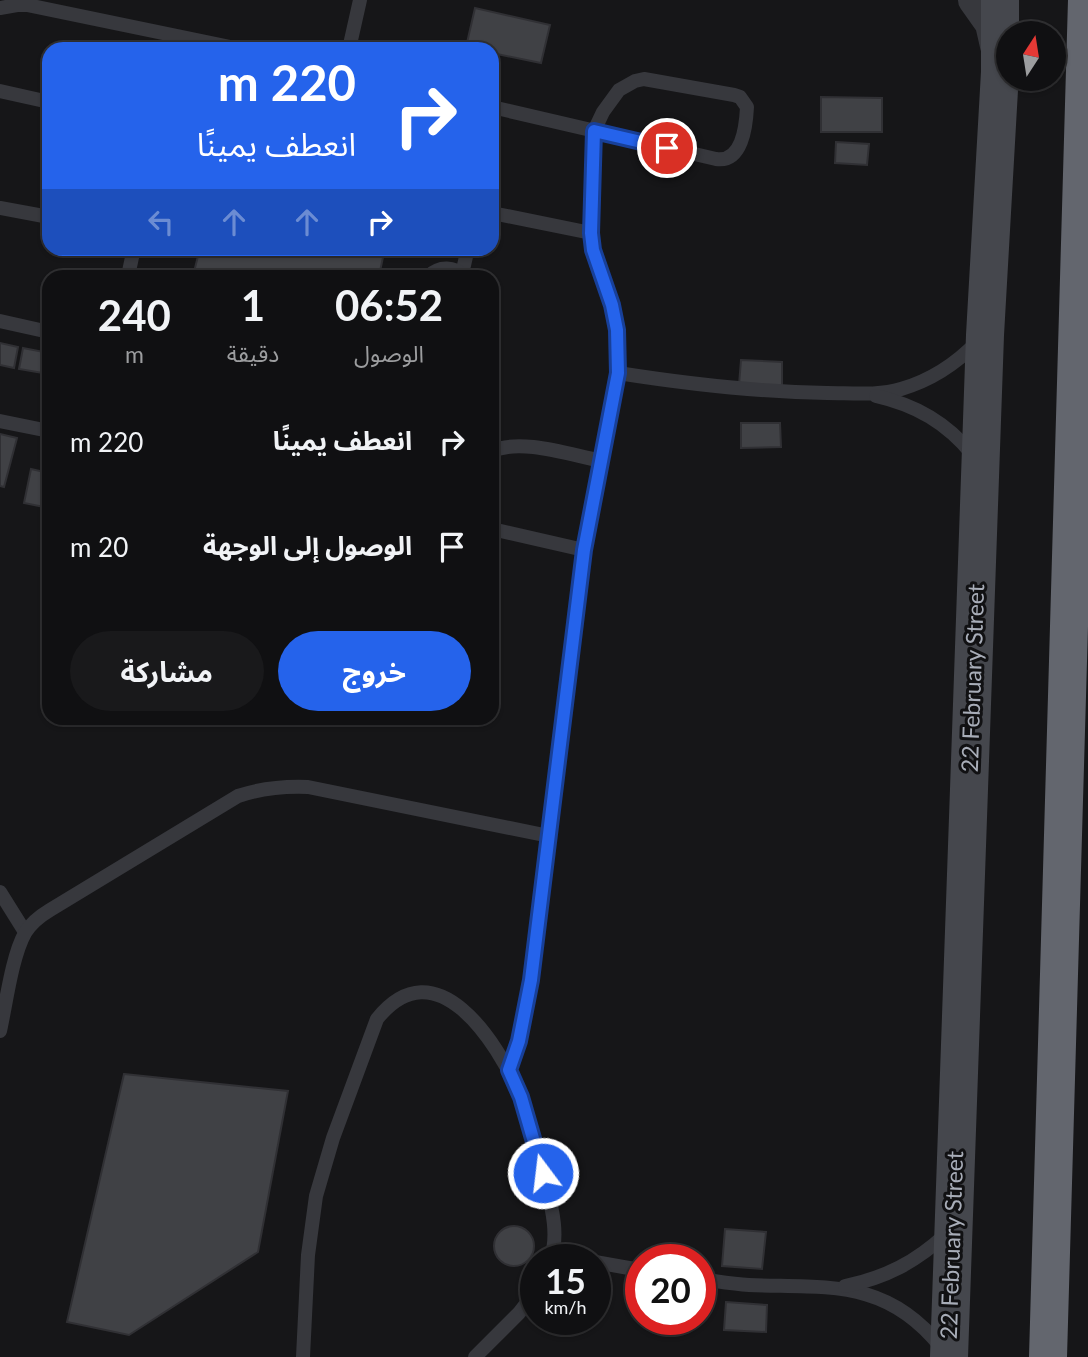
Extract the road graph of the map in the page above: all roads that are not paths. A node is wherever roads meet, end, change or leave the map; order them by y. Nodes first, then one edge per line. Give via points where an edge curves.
1 (360, 0) edge
2 (973, 0) edge
3 (1000, 0) edge
4 (1087, 0) edge
5 (0, 8) edge
6 (1000, 21) edge
7 (177, 42) edge
8 (351, 42) edge
9 (996, 53) edge
10 (999, 91) edge
11 (0, 92) edge
12 (42, 101) edge
13 (499, 109) edge
14 (594, 131) junction
15 (0, 208) edge
16 (499, 214) edge
17 (42, 216) edge
18 (591, 233) junction
19 (0, 321) edge
20 (42, 330) edge
21 (985, 335) junction
22 (618, 373) junction
23 (864, 393) junction
24 (0, 421) edge
25 (42, 430) edge
26 (499, 448) edge
27 (602, 461) junction
28 (980, 463) junction
29 (499, 531) edge
30 (584, 550) junction
31 (549, 836) junction
32 (0, 892) edge
33 (25, 932) junction
34 (0, 1031) edge
35 (509, 1070) junction
36 (952, 1229) junction
37 (552, 1244) edge
38 (716, 1281) edge
39 (840, 1287) junction
40 (520, 1312) edge
41 (303, 1357) edge
42 (475, 1357) edge
43 (949, 1357) edge
44 (1048, 1357) edge

1 - 8 lane
2 - 9 street via 990,24
3 - 6 main road, 22 February Street
4 - 44 highway
5 - 7 lane via 27,5
10 - 21 main road, 22 February Street
11 - 12 lane
13 - 14 lane
14 - 14 lane via 723,160 737,152 747,107 734,95 635,80 619,90
14 - 18 lane
15 - 17 lane
16 - 18 lane
18 - 22 lane via 617,330
19 - 20 lane
21 - 23 lane via 961,359 932,378 899,390
21 - 28 main road, 22 February Street
22 - 23 lane via 699,386
22 - 27 lane
23 - 28 lane via 930,415 958,436
24 - 25 lane
26 - 27 lane via 525,446
27 - 30 lane
28 - 36 main road, 22 February Street
29 - 30 lane
30 - 31 lane
31 - 33 lane via 308,787 260,789 227,802 50,909
31 - 35 lane via 526,1011
32 - 33 lane
33 - 34 lane
35 - 37 lane via 547,1189 554,1222
35 - 41 lane via 479,1027 443,995 406,996 377,1019 316,1196
36 - 39 lane via 901,1269
36 - 43 main road, 22 February Street
38 - 39 lane
39 - 43 lane via 872,1295 902,1310 928,1331
40 - 42 lane

